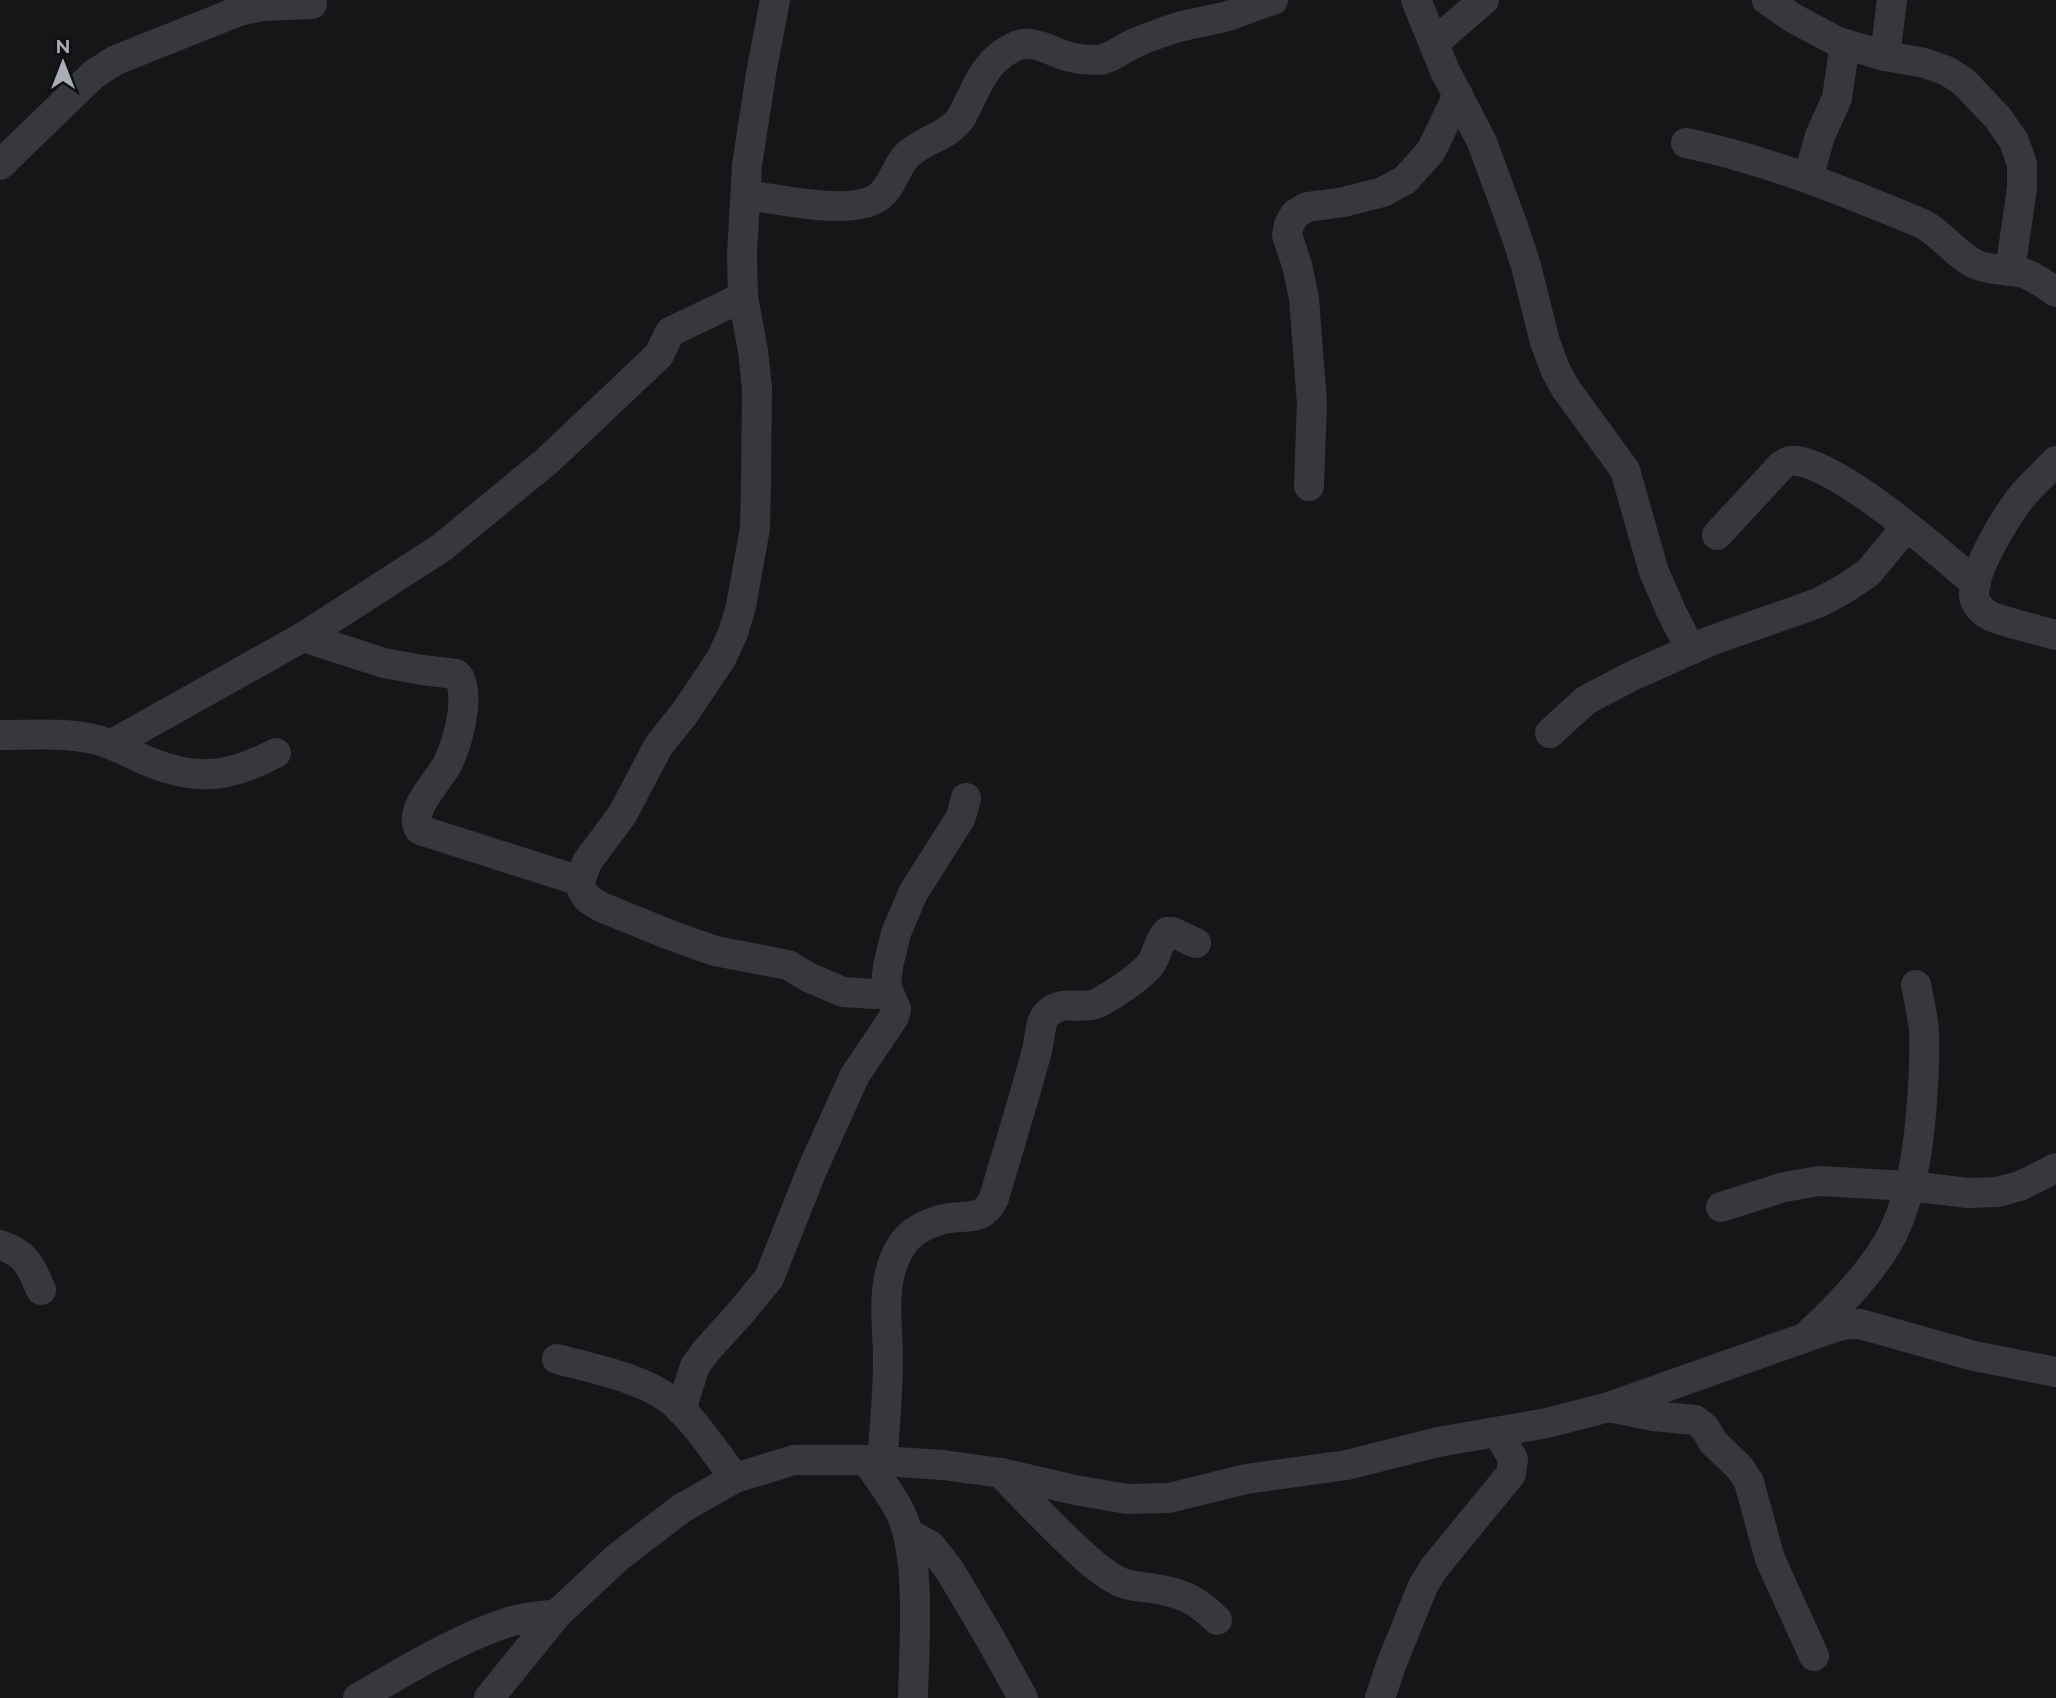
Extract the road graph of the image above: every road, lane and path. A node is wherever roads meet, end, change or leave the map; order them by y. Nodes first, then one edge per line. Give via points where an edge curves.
1 (775, 0) edge
2 (1273, 0) edge
3 (1416, 0) edge
4 (1484, 0) edge
5 (1767, 0) edge
6 (1892, 0) edge
7 (312, 4) dead end
8 (1434, 43) junction
9 (1845, 44) junction
10 (1885, 55) junction
11 (1458, 95) junction
12 (1686, 143) dead end
13 (0, 165) edge
14 (1808, 178) junction
15 (746, 195) junction
16 (2010, 271) junction
17 (2056, 292) edge
18 (743, 297) junction
19 (2056, 461) edge
20 (1309, 486) dead end
21 (1907, 527) junction
22 (1717, 535) dead end
23 (1976, 584) junction
24 (2056, 635) edge
25 (303, 637) junction
26 (1690, 650) junction
27 (1550, 733) dead end
28 (0, 735) edge
29 (112, 744) junction
30 (276, 753) dead end
31 (966, 798) dead end
32 (580, 881) junction
33 (1196, 943) dead end
34 (1916, 985) dead end
35 (887, 992) junction
36 (2056, 1168) edge
37 (1909, 1186) junction
38 (1721, 1207) dead end
39 (0, 1245) edge
40 (41, 1290) dead end
41 (1806, 1337) junction
42 (557, 1359) dead end
43 (2056, 1372) edge
44 (1608, 1407) junction
45 (681, 1410) junction
46 (1498, 1433) junction
47 (874, 1461) junction
48 (1001, 1473) junction
49 (735, 1478) junction
50 (908, 1533) junction
51 (558, 1614) junction
52 (1217, 1620) dead end
53 (1814, 1656) dead end
54 (358, 1698) edge
55 (489, 1698) edge
56 (913, 1698) edge
57 (1023, 1698) edge
58 (1380, 1698) edge

1 - 15 street
2 - 15 street via 1164,31 1102,60 1018,45 987,66 952,128 920,144 876,198 859,205 830,206
3 - 8 street
4 - 8 street
5 - 9 street
6 - 10 street
7 - 13 street via 239,11 116,60 94,74
8 - 11 street
9 - 10 street
9 - 14 street via 1837,98
10 - 16 street via 1925,63 1964,82 2014,141 2022,164 2022,188
11 - 20 street via 1431,151 1405,180 1383,192 1307,207 1289,225 1287,235 1304,298 1312,403
11 - 26 street via 1482,142 1515,232 1556,371 1626,470 1654,572
12 - 14 street
14 - 16 street via 1935,230 1979,265
15 - 18 street
16 - 17 street via 2034,277
18 - 25 street via 670,332 659,355 508,495 441,548
18 - 32 street via 757,388 755,528 741,606 721,659 659,746 622,815 587,862
19 - 23 street via 2019,500 1982,562
21 - 22 street via 1858,490 1819,469 1790,461
21 - 23 street
21 - 26 street via 1868,573 1844,589
23 - 24 street via 1976,603 1993,618
25 - 29 street
25 - 32 street via 384,663 456,674 463,697 457,743 421,804 417,827
26 - 27 street via 1586,700
28 - 29 street via 59,735
29 - 30 street via 172,770 211,774 242,769
31 - 35 street via 961,817 905,910 891,949
32 - 35 street via 588,898 601,907 670,935 715,951 788,965 843,992
33 - 47 street via 1167,932 1150,965 1113,993 1091,1005 1060,1005 1046,1015 988,1209 976,1216 927,1225 898,1250 887,1298 887,1405
34 - 37 street via 1924,1058 1919,1138
35 - 45 street via 895,1004 894,1017 855,1075 769,1278 695,1366
36 - 37 street via 1997,1192
37 - 38 street via 1819,1181
37 - 41 street via 1892,1234 1870,1268
39 - 40 street via 22,1256
41 - 43 street via 1860,1324 1974,1356
41 - 44 street
42 - 45 street via 646,1385
44 - 46 street
44 - 53 street via 1695,1420 1740,1468 1749,1482 1770,1559
45 - 49 street
46 - 48 street via 1438,1442 1347,1465 1246,1479 1168,1498 1127,1499
46 - 58 street via 1513,1459 1511,1474 1423,1586
47 - 48 street
47 - 49 street via 794,1460
47 - 50 street
48 - 52 street via 1111,1577 1124,1584 1185,1596
49 - 51 street via 682,1508 618,1558
50 - 56 street via 914,1605
50 - 57 street via 931,1546 949,1569
51 - 54 street via 511,1621 489,1630
51 - 55 street

